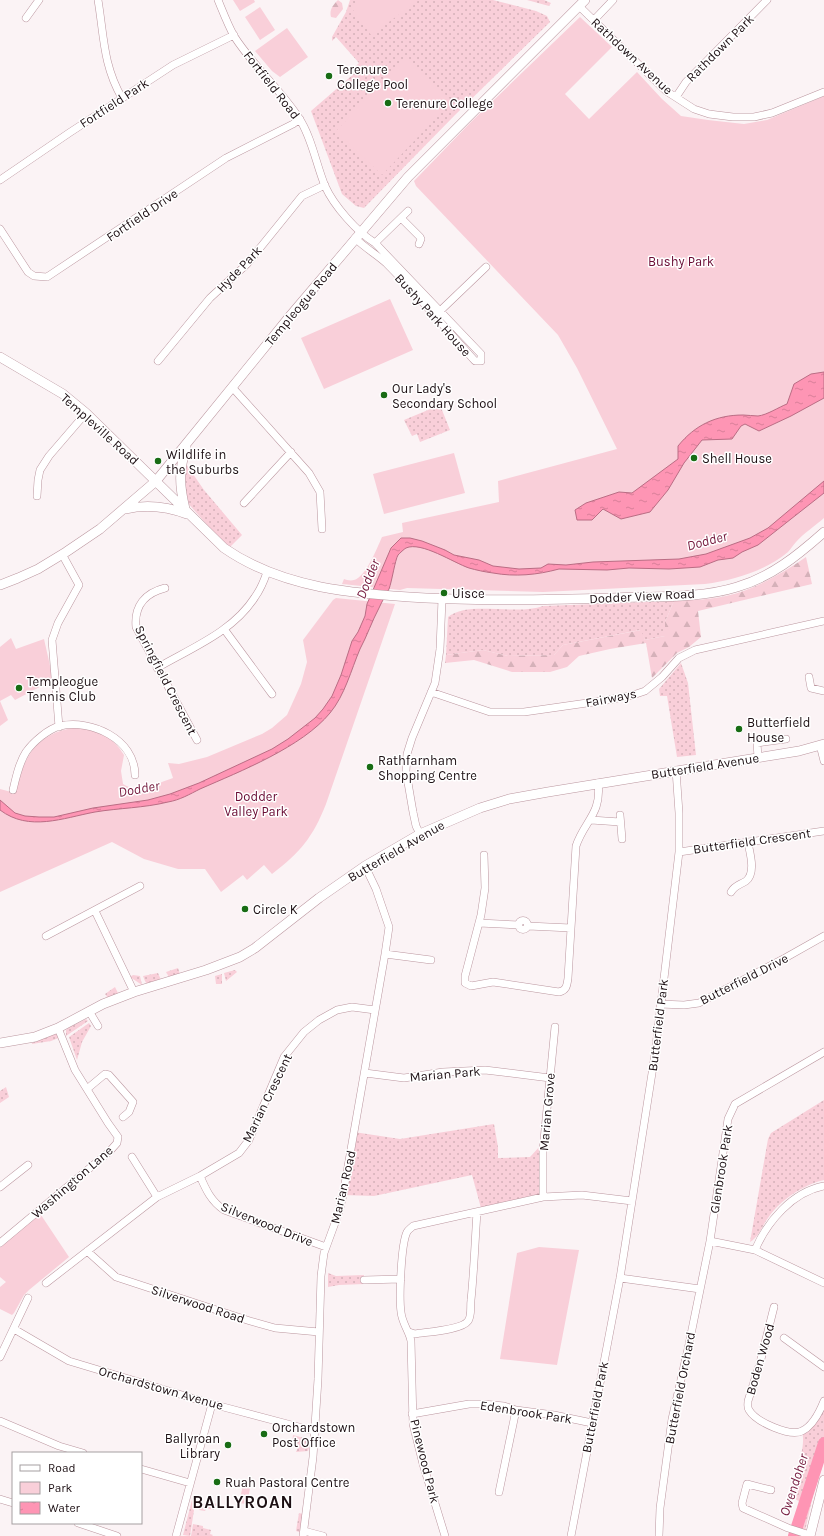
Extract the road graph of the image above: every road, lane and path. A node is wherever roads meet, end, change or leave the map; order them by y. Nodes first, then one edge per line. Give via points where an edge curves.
1 (39, 0) edge
2 (98, 0) edge
3 (218, 0) edge
4 (613, 0) edge
5 (767, 0) edge
6 (582, 3) edge
7 (26, 18) dead end
8 (594, 20) junction
9 (234, 35) junction
10 (824, 92) edge
11 (676, 97) junction
12 (122, 98) junction
13 (300, 119) junction
14 (0, 180) edge
15 (325, 185) junction
16 (408, 211) dead end
17 (401, 218) junction
18 (0, 229) edge
19 (358, 235) junction
20 (376, 243) junction
21 (419, 244) dead end
22 (486, 267) dead end
23 (440, 311) junction
24 (0, 357) edge
25 (158, 361) dead end
26 (232, 387) junction
27 (86, 413) junction
28 (188, 442) junction
29 (291, 452) junction
30 (156, 481) junction
31 (37, 496) dead end
32 (244, 503) dead end
33 (124, 510) junction
34 (188, 513) junction
35 (322, 529) dead end
36 (824, 532) edge
37 (62, 554) junction
38 (267, 572) junction
39 (0, 585) edge
40 (165, 588) dead end
41 (442, 599) junction
42 (824, 621) edge
43 (224, 629) junction
44 (158, 668) junction
45 (809, 677) dead end
46 (824, 691) edge
47 (431, 692) junction
48 (272, 694) dead end
49 (59, 727) junction
50 (786, 739) dead end
51 (197, 740) dead end
52 (822, 744) edge
53 (758, 757) junction
54 (824, 761) edge
55 (676, 770) junction
56 (135, 775) dead end
57 (597, 783) junction
58 (13, 790) dead end
59 (591, 820) junction
60 (824, 831) edge
61 (420, 834) junction
62 (622, 839) dead end
63 (748, 843) junction
64 (679, 852) junction
65 (484, 855) dead end
66 (365, 866) junction
67 (140, 886) dead end
68 (731, 892) dead end
69 (95, 911) junction
70 (479, 923) junction
71 (571, 928) junction
72 (46, 936) dead end
73 (824, 936) edge
74 (385, 954) junction
75 (431, 960) dead end
76 (134, 992) junction
77 (660, 1004) junction
78 (375, 1010) junction
79 (89, 1011) junction
80 (98, 1026) dead end
81 (555, 1027) dead end
82 (58, 1028) junction
83 (0, 1043) edge
84 (824, 1052) edge
85 (365, 1073) junction
86 (550, 1078) junction
87 (87, 1089) junction
88 (123, 1117) dead end
89 (132, 1157) dead end
90 (28, 1165) dead end
91 (200, 1176) junction
92 (824, 1186) edge
93 (0, 1187) edge
94 (157, 1197) junction
95 (543, 1197) junction
96 (632, 1201) junction
97 (477, 1212) junction
98 (710, 1241) junction
99 (0, 1243) edge
100 (326, 1247) junction
101 (755, 1250) junction
102 (88, 1251) junction
103 (620, 1278) junction
104 (401, 1279) junction
105 (364, 1280) dead end
106 (46, 1283) dead end
107 (824, 1283) edge
108 (700, 1289) junction
109 (28, 1298) dead end
110 (774, 1307) dead end
111 (14, 1330) junction
112 (319, 1332) junction
113 (409, 1332) junction
114 (784, 1338) dead end
115 (0, 1357) edge
116 (824, 1367) edge
117 (824, 1401) edge
118 (212, 1404) junction
119 (516, 1410) junction
120 (412, 1414) junction
121 (0, 1421) edge
122 (592, 1423) junction
123 (314, 1431) junction
124 (80, 1452) edge
125 (142, 1469) edge
126 (824, 1480) edge
127 (190, 1483) junction
128 (771, 1490) dead end
129 (499, 1492) dead end
130 (0, 1499) edge
131 (12, 1503) edge
132 (81, 1524) edge
133 (304, 1533) edge
134 (117, 1536) edge
135 (176, 1536) edge
136 (323, 1536) edge
137 (445, 1536) edge
138 (571, 1536) edge
139 (659, 1536) edge
140 (810, 1536) edge

1 - 7 street
2 - 12 street via 106,55
3 - 9 street, Fortfield Road
4 - 8 street
5 - 11 street, Rathdown Park via 686,82
6 - 8 street, Rathdown Avenue
6 - 19 main road, Templeogue Road via 408,177
8 - 11 street, Rathdown Avenue via 661,86
9 - 12 street, Fortfield Park via 173,65
9 - 13 street, Fortfield Road
10 - 11 street, Rathdown Avenue via 772,113 754,117 709,114 694,109
12 - 14 street, Fortfield Park
13 - 15 street, Fortfield Road
13 - 18 street, Fortfield Drive via 226,158 48,277 34,276 28,272
15 - 19 street, Fortfield Road
15 - 25 street, Hyde Park via 302,196 247,264 210,298
16 - 17 street
17 - 20 street
17 - 21 street via 420,236
19 - 20 street, Bushy Park House
19 - 23 street, Bushy Park House via 369,250 376,253 475,361 481,361 481,354
19 - 26 main road, Templeogue Road
20 - 23 street, Bushy Park House
22 - 23 street, Bushy Park House
24 - 27 main road, Templeville Road via 63,394
26 - 28 main road, Templeogue Road
26 - 29 street
27 - 30 main road, Templeville Road
27 - 31 street via 40,470
28 - 30 main road, Templeogue Road
28 - 34 main road via 180,471 182,498
29 - 32 street
29 - 35 street via 309,472 320,492
30 - 33 main road, Templeogue Road
30 - 34 main road, Templeville Road
33 - 34 main road via 138,506 156,506
33 - 37 main road, Templeogue Road
34 - 38 main road, Templeville Road via 224,548
36 - 41 main road, Dodder View Road via 776,570 750,583 724,590 685,595 561,600
37 - 39 main road, Templeogue Road
37 - 49 street via 79,585 58,623 52,640
38 - 41 main road, Dodder View Road via 306,584 366,594
38 - 43 street via 251,602 236,620
40 - 44 street, Springfield Crescent via 155,591 142,602 135,618 136,627
41 - 47 street via 440,649 435,683
42 - 47 street, Fairways via 695,650 679,658 646,691 608,700 524,712 490,712
43 - 44 street
43 - 48 street
44 - 51 street, Springfield Crescent
45 - 46 street via 811,688
47 - 61 street via 412,738 406,771 416,826
49 - 56 street via 76,725 109,734 127,752
49 - 58 street via 46,733 26,752
50 - 53 street via 757,743
52 - 53 main road, Butterfield Avenue via 799,751
52 - 54 street
53 - 55 main road, Butterfield Avenue
55 - 57 main road, Butterfield Avenue
55 - 64 street, Butterfield Park
57 - 59 street via 595,808
57 - 61 main road, Butterfield Avenue via 509,799 475,810
59 - 62 street via 620,818
59 - 71 street via 576,846
60 - 63 street, Butterfield Crescent
61 - 66 main road, Butterfield Avenue
63 - 64 street, Butterfield Crescent
63 - 68 street via 751,868 749,877
64 - 77 street, Butterfield Park
65 - 70 street via 485,888
66 - 74 street, Marian Road via 389,927
66 - 76 main road, Butterfield Avenue via 240,957
67 - 69 street
69 - 72 street
69 - 76 street
70 - 71 street via 518,925 523,930 528,926
70 - 71 street via 465,983 471,986 493,982 559,992 567,987
73 - 77 street, Butterfield Drive via 699,1003
74 - 75 street
74 - 78 street, Marian Road
76 - 79 main road, Butterfield Avenue
77 - 96 street, Butterfield Park
78 - 85 street, Marian Road
78 - 91 street, Marian Crescent via 352,1007 337,1010 318,1020 304,1032 284,1057 249,1140 238,1152
79 - 80 street
79 - 82 main road, Butterfield Avenue
81 - 86 street, Marian Grove
82 - 83 main road, Butterfield Avenue via 35,1037
82 - 87 street, Washington Lane
84 - 98 street, Glenbrook Park via 735,1104 728,1119
85 - 86 street, Marian Park via 404,1078 443,1072 485,1070
85 - 100 street, Marian Road via 342,1200
86 - 95 street, Marian Grove via 543,1150
87 - 88 street via 105,1074 108,1075 133,1102 129,1112
87 - 99 street, Washington Lane via 118,1137 117,1143
89 - 94 street
90 - 93 street
91 - 94 street, Marian Crescent
91 - 100 street, Silverwood Drive via 216,1205 224,1210
92 - 101 street via 804,1193 785,1206 771,1222
94 - 102 street, Marian Crescent
95 - 96 street, Pinewood Park via 582,1195
95 - 97 street, Pinewood Park
96 - 103 street, Butterfield Park
97 - 104 street, Pinewood Park via 414,1226 408,1231
97 - 113 street via 468,1321 453,1328 415,1334
98 - 101 street
98 - 108 street, Butterfield Orchard
100 - 112 street, Marian Road via 321,1276
101 - 107 street
102 - 106 street, Marian Crescent
102 - 112 street, Silverwood Road via 116,1277 275,1328
103 - 108 street
103 - 122 street, Butterfield Park
104 - 105 street
104 - 113 street, Pinewood Park via 401,1314
108 - 139 street, Butterfield Orchard via 672,1420 660,1508
109 - 111 street
110 - 117 street, Boden Wood via 748,1401 750,1412 754,1417 779,1429 802,1432 811,1425
111 - 115 street
111 - 118 street, Orchardstown Avenue via 69,1361
112 - 123 street, Marian Road
113 - 120 street, Pinewood Park
114 - 116 street
118 - 123 street, Orchardstown Avenue
118 - 127 street
119 - 120 street, Edenbrook Park via 504,1406 469,1404
119 - 122 street, Edenbrook Park
119 - 129 street
120 - 137 street, Pinewood Park via 418,1446
121 - 124 street
122 - 138 street, Butterfield Park
123 - 133 street, Marian Road
125 - 127 street
126 - 140 main road
127 - 135 street
128 - 140 street via 747,1484 743,1508
130 - 131 street
132 - 134 street
133 - 136 street

